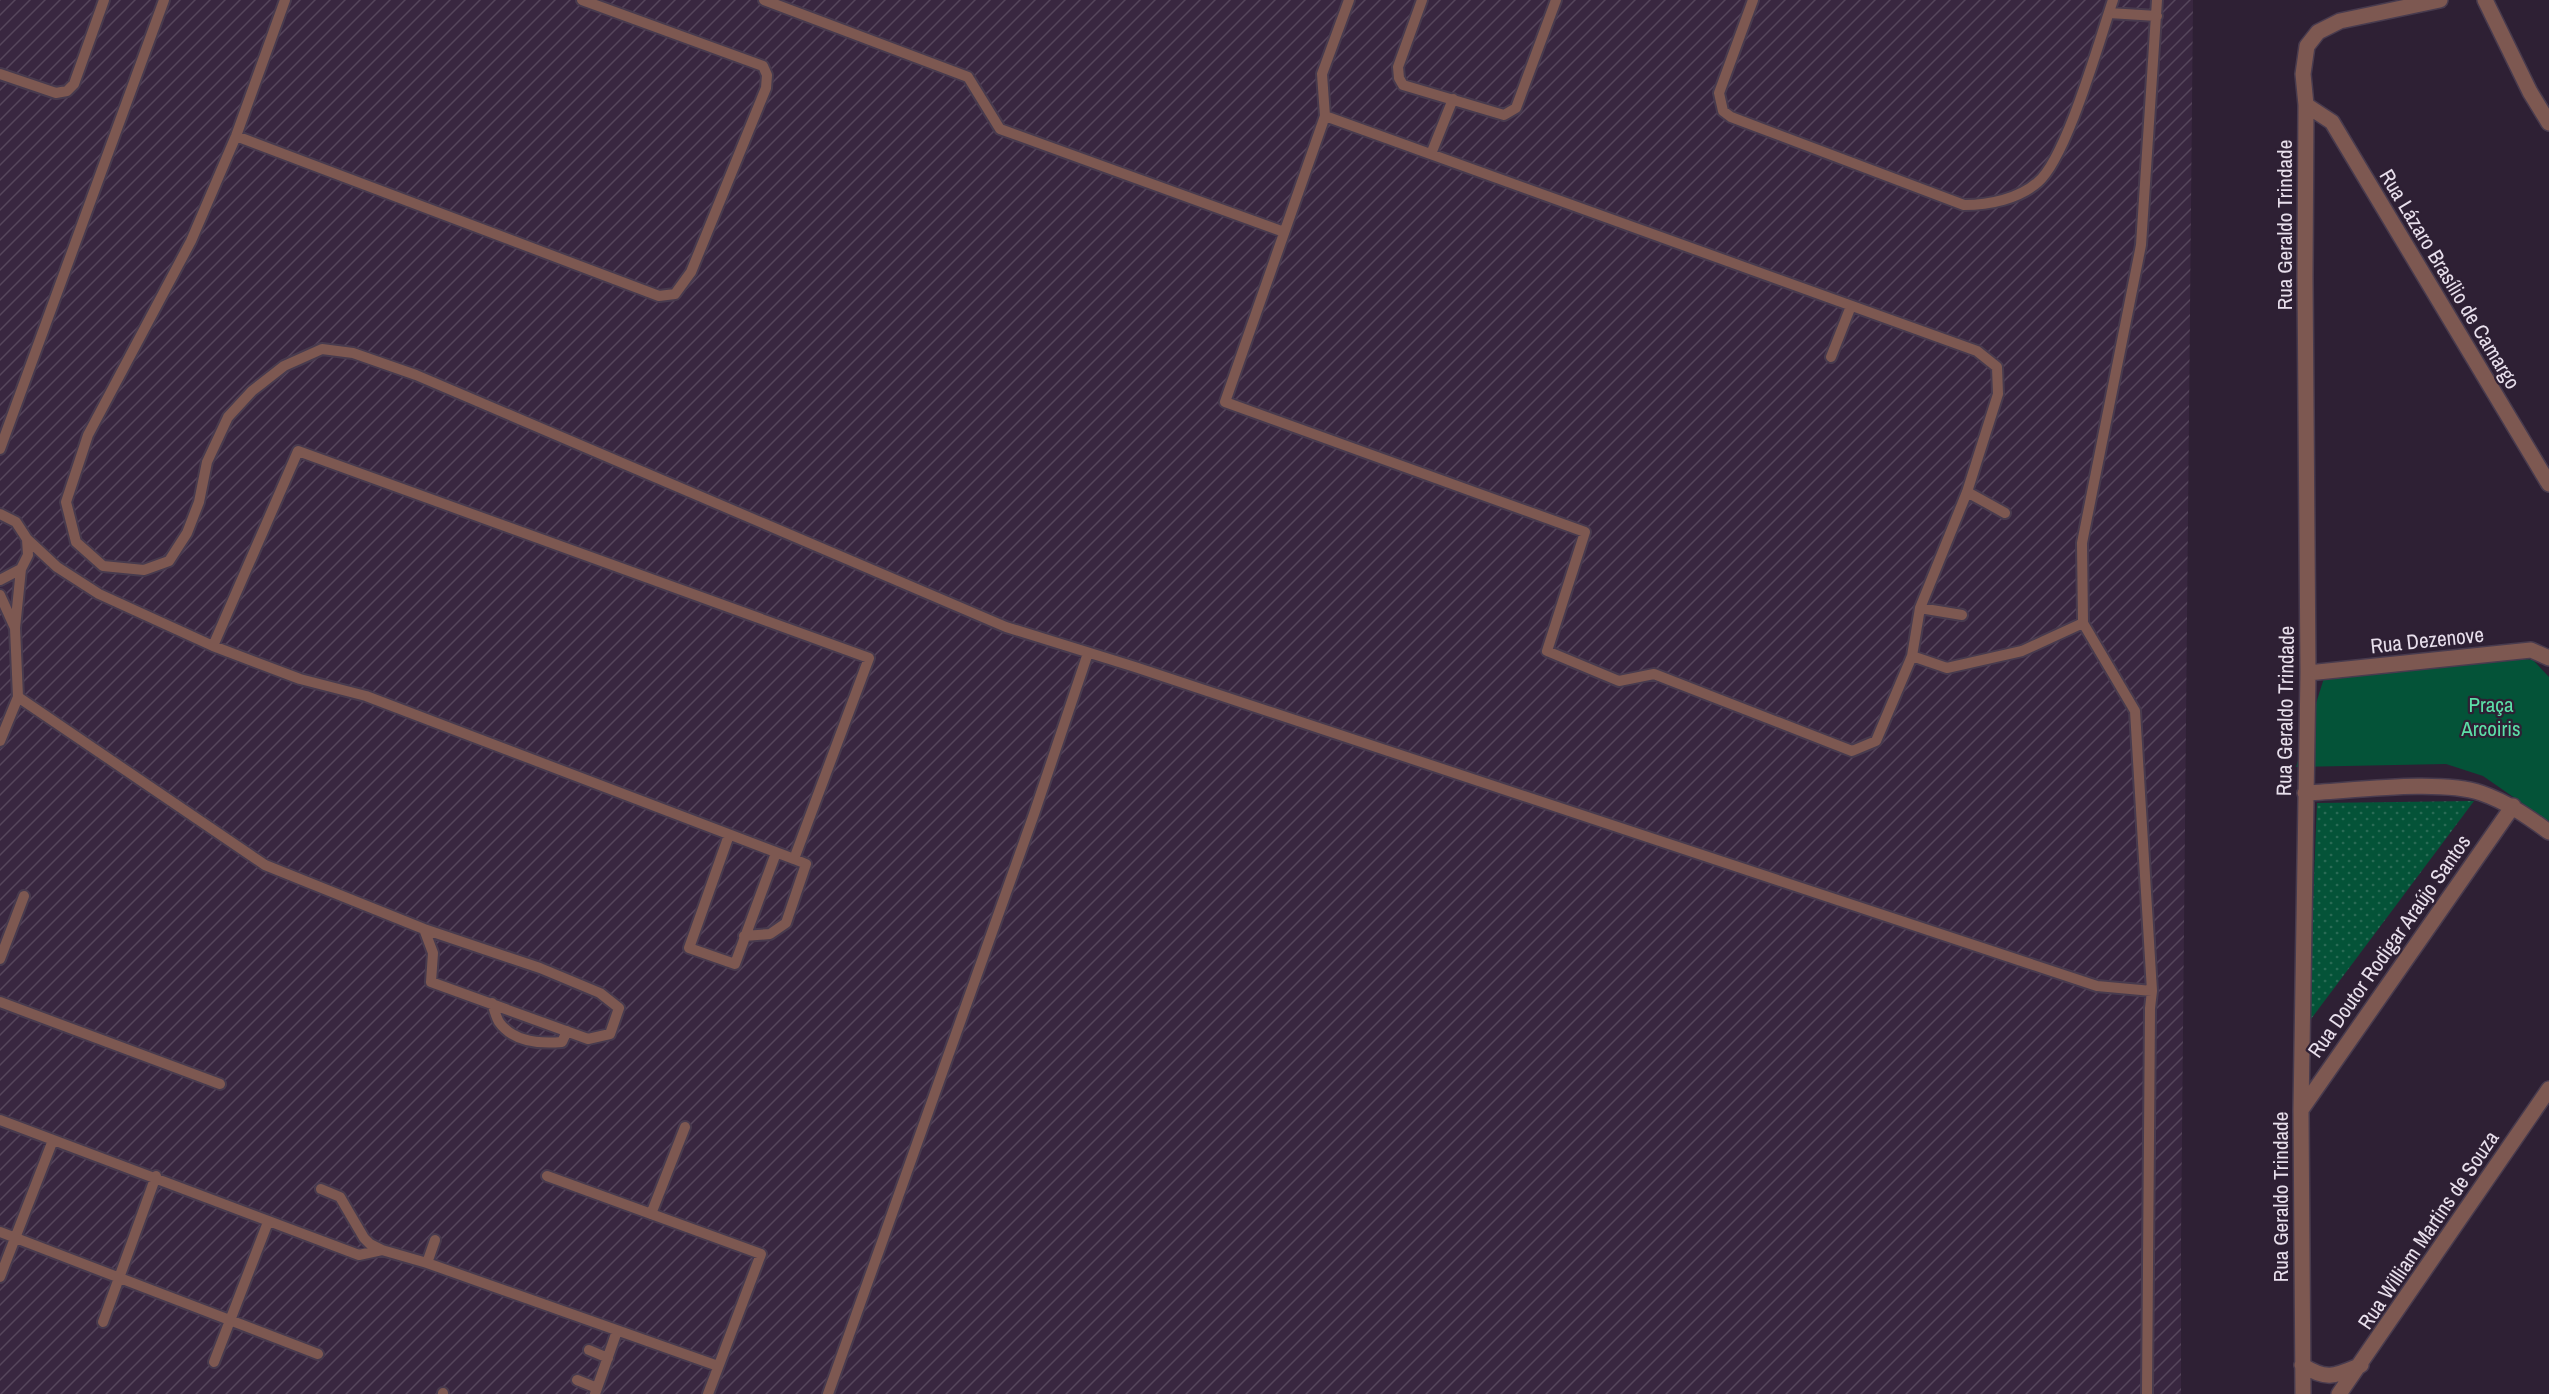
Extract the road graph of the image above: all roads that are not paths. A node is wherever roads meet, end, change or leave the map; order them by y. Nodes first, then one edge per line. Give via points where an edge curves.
1 (104, 0) edge
2 (164, 0) edge
3 (285, 0) edge
4 (582, 0) edge
5 (764, 0) edge
6 (1350, 0) edge
7 (1422, 0) edge
8 (1556, 0) edge
9 (1753, 0) edge
10 (2113, 0) edge
11 (2157, 0) edge
12 (2440, 0) edge
13 (2485, 0) edge
14 (2109, 13) junction
15 (2157, 16) junction
16 (0, 74) edge
17 (1453, 99) junction
18 (2306, 105) junction
19 (1324, 116) junction
20 (2549, 123) edge
21 (236, 136) junction
22 (1431, 154) junction
23 (1284, 232) junction
24 (1851, 306) junction
25 (1832, 357) dead end
26 (0, 449) edge
27 (2549, 484) edge
28 (1967, 492) junction
29 (2005, 513) dead end
30 (0, 514) edge
31 (27, 539) junction
32 (21, 569) junction
33 (0, 580) edge
34 (0, 595) edge
35 (1920, 608) junction
36 (1962, 615) dead end
37 (2084, 623) junction
38 (15, 628) junction
39 (213, 646) junction
40 (1088, 653) junction
41 (1912, 656) junction
42 (2549, 658) edge
43 (2308, 673) junction
44 (18, 696) junction
45 (0, 741) edge
46 (2305, 793) junction
47 (2513, 806) junction
48 (2549, 832) edge
49 (729, 835) junction
50 (776, 853) junction
51 (794, 860) junction
52 (24, 896) dead end
53 (424, 929) junction
54 (744, 936) junction
55 (0, 959) edge
56 (2152, 991) junction
57 (0, 1002) edge
58 (492, 1004) junction
59 (567, 1031) junction
60 (220, 1084) dead end
61 (2549, 1089) edge
62 (2301, 1110) junction
63 (0, 1120) edge
64 (685, 1127) dead end
65 (53, 1140) junction
66 (156, 1176) junction
67 (547, 1176) dead end
68 (321, 1190) dead end
69 (651, 1214) junction
70 (268, 1222) junction
71 (0, 1232) edge
72 (14, 1238) junction
73 (435, 1240) dead end
74 (382, 1250) junction
75 (427, 1263) junction
76 (0, 1277) edge
77 (119, 1278) junction
78 (230, 1320) junction
79 (103, 1322) dead end
80 (617, 1331) junction
81 (589, 1350) dead end
82 (318, 1354) dead end
83 (608, 1358) junction
84 (214, 1362) dead end
85 (2302, 1365) junction
86 (2361, 1365) junction
87 (718, 1366) junction
88 (577, 1380) dead end
89 (596, 1391) edge
90 (708, 1394) edge
91 (828, 1394) edge
92 (2147, 1394) edge
93 (2303, 1394) edge
94 (2339, 1394) edge

1 - 16 lane via 74,84 67,91 56,93
2 - 26 lane
3 - 21 lane
4 - 21 lane via 763,66 767,75 766,88 691,272 675,294 659,296
5 - 23 lane via 968,77 1000,129
6 - 19 lane via 1322,74
7 - 17 lane via 1398,67 1399,78 1403,85
8 - 17 lane via 1516,108 1504,114
9 - 14 lane via 1719,93 1723,111 1964,205 1983,205 2024,193 2040,181 2063,144
10 - 14 lane
11 - 15 lane
12 - 18 street, Rua Geraldo Trindade via 2340,21 2318,32 2307,46 2303,74
13 - 20 street
14 - 15 lane
15 - 37 lane via 2141,245 2082,543
17 - 22 lane
18 - 27 street, Rua Lázaro Brasílio de Camargo via 2332,122
18 - 43 street, Rua Geraldo Trindade
19 - 22 lane
19 - 23 lane
21 - 40 lane via 192,241 88,435 66,502 76,542 104,566 144,570 169,561 187,533 199,502 207,462 228,417 252,391 284,366 322,349 353,353 416,375 1006,627
22 - 24 lane
23 - 41 lane via 1225,402 1585,532 1547,651 1619,681 1654,674 1852,751 1876,741
24 - 25 lane
24 - 28 lane via 1977,351 1996,367 1998,394
28 - 29 lane
28 - 35 lane
30 - 31 lane via 16,522
31 - 32 lane via 28,555
31 - 39 lane via 57,567 99,594
32 - 33 lane
32 - 38 lane
34 - 38 lane
35 - 36 lane
35 - 41 lane
37 - 41 lane via 2022,651 1947,668
37 - 56 lane via 2135,711
38 - 44 lane
39 - 49 lane via 300,679 366,696
39 - 51 lane via 298,451 869,658
40 - 56 lane via 2097,986
40 - 91 lane
42 - 43 street, Rua Dezenove via 2531,650
43 - 46 street, Rua Geraldo Trindade
44 - 45 lane
44 - 53 lane via 265,865
46 - 47 street via 2440,787 2478,792
46 - 62 street, Rua Geraldo Trindade
47 - 48 street
47 - 62 street, Rua Doutor Rodigar Araújo Santos
49 - 50 lane
49 - 54 lane via 689,946 735,964
50 - 51 lane
50 - 54 lane
51 - 54 lane via 806,864 786,922 770,934
52 - 55 lane
53 - 58 lane via 432,954 431,982
53 - 59 lane via 570,980 600,993 619,1008 610,1034 588,1039
56 - 92 lane
57 - 60 lane
58 - 59 lane
58 - 59 lane via 499,1022 515,1036 544,1044 562,1042
61 - 86 street, Rua William Martins de Souza
62 - 85 street, Rua Geraldo Trindade
63 - 65 lane
64 - 69 lane
65 - 66 lane
65 - 72 lane
66 - 70 lane
66 - 77 lane
67 - 69 lane
68 - 74 lane via 340,1197 364,1238
69 - 87 lane via 761,1254
70 - 74 lane via 359,1255
70 - 78 lane
71 - 72 lane
72 - 76 lane
72 - 77 lane
73 - 75 lane
74 - 75 lane
75 - 80 lane
77 - 78 lane
77 - 79 lane
78 - 82 lane
78 - 84 lane
80 - 83 lane
80 - 87 lane
81 - 83 lane
83 - 89 lane
85 - 86 street via 2332,1377
85 - 93 street, Rua Geraldo Trindade
86 - 94 street, Rua William Martins de Souza
87 - 90 lane
88 - 89 lane

